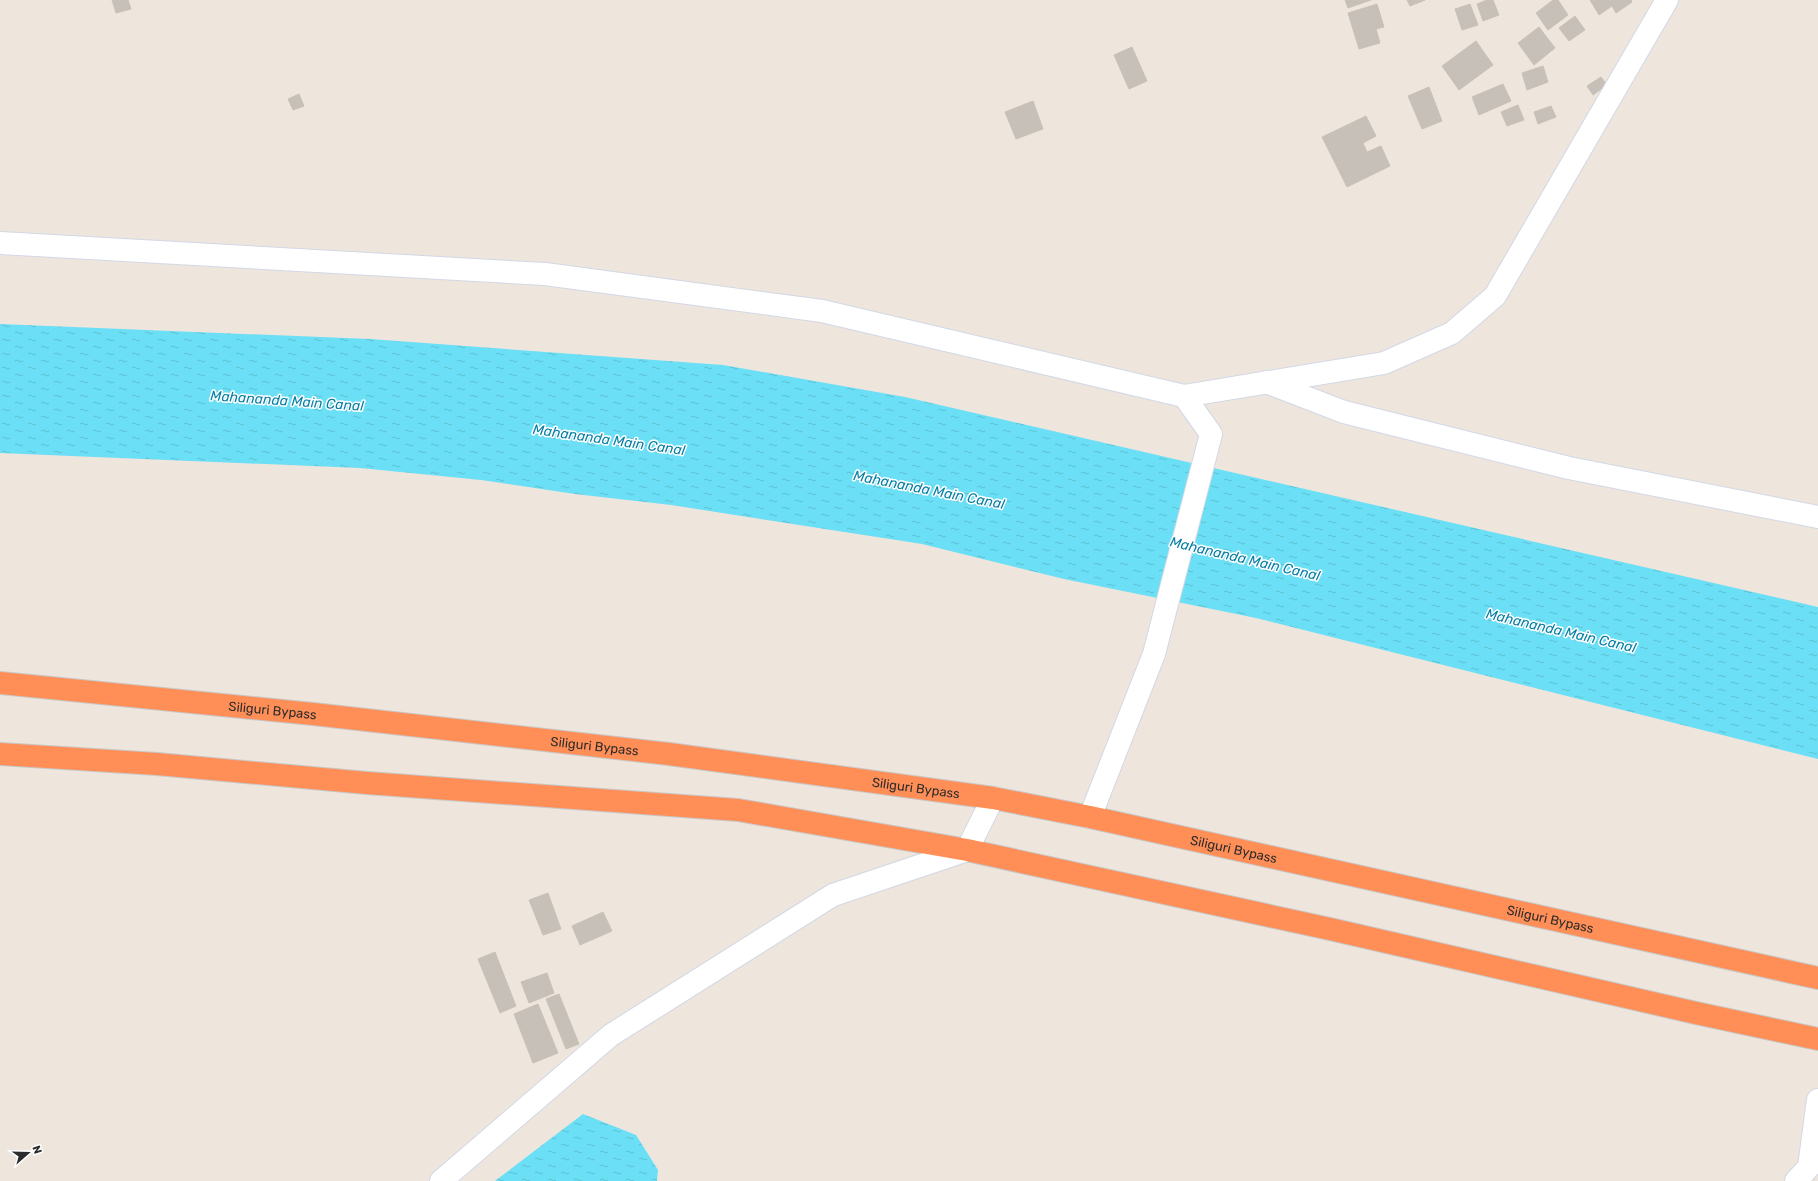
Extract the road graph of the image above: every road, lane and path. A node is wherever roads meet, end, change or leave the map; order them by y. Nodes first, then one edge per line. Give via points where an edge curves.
1 (1667, 0) edge
2 (0, 243) edge
3 (1265, 382) junction
4 (1184, 396) junction
5 (1818, 517) edge
6 (0, 684) edge
7 (0, 754) edge
8 (993, 798) junction
9 (1090, 817) junction
10 (967, 850) junction
11 (1818, 978) edge
12 (1818, 1039) edge
13 (1818, 1100) edge
14 (441, 1181) edge
15 (1796, 1181) edge

1 - 3 street via 1495,296 1452,333 1384,363
2 - 4 street via 545,274 822,311
3 - 4 street
3 - 5 street via 1344,412 1538,460
4 - 9 street via 1212,434 1154,654
6 - 8 highway, Siliguri Bypass via 313,714 669,754
7 - 10 highway via 738,810
8 - 9 highway, Siliguri Bypass
8 - 10 street
9 - 11 highway, Siliguri Bypass
10 - 12 highway
10 - 14 street via 833,895 611,1035
13 - 15 street via 1809,1167

